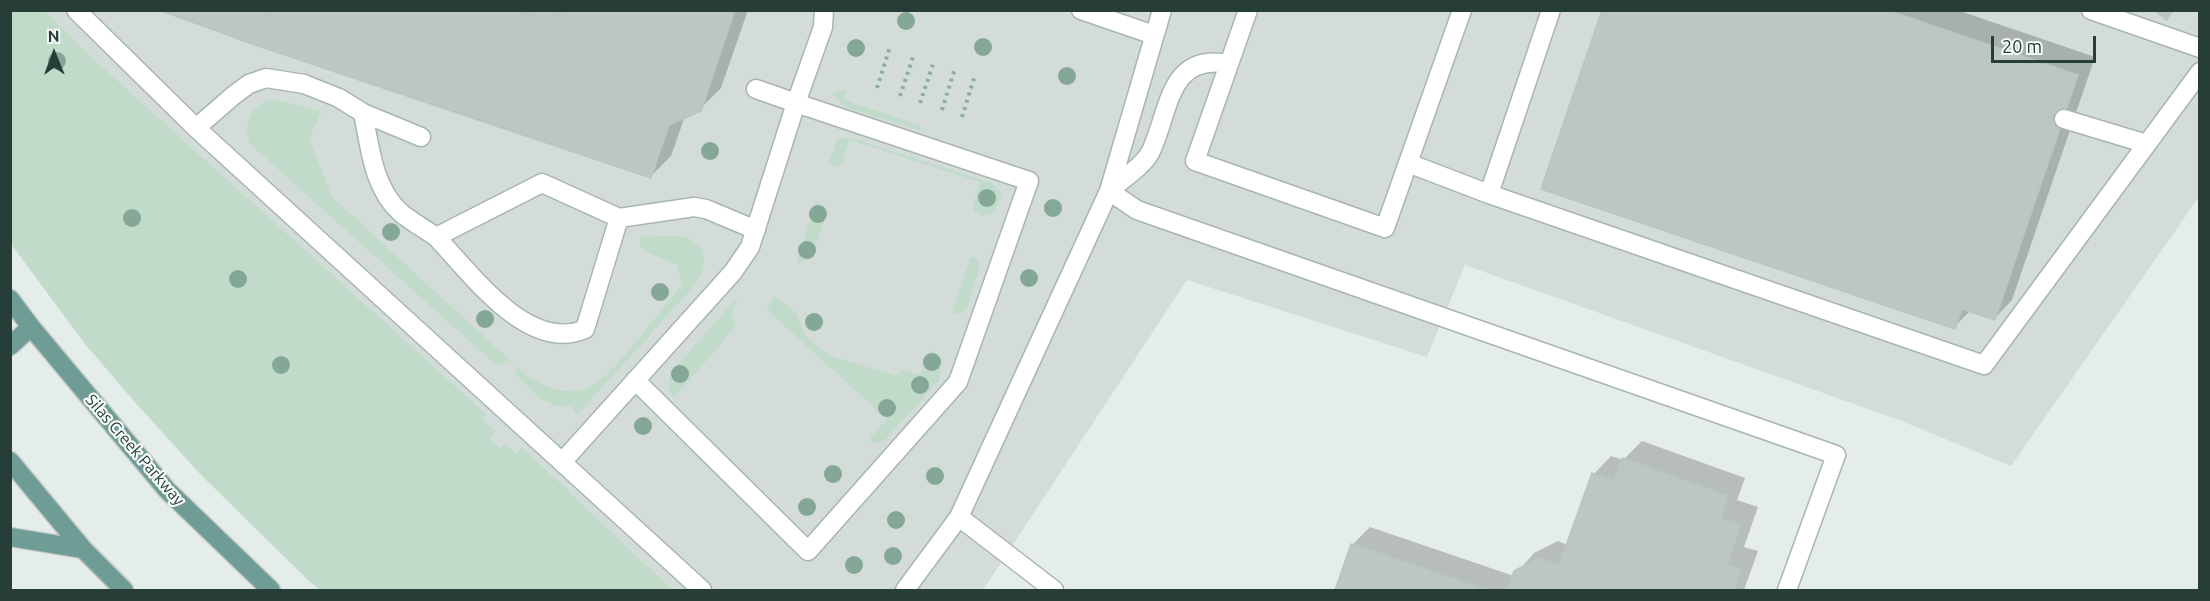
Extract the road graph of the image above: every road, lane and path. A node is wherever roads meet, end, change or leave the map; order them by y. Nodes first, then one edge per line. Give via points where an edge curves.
1 (76, 10) edge
2 (824, 10) edge
3 (1080, 10) edge
4 (1154, 10) edge
5 (1161, 10) edge
6 (1171, 10) edge
7 (1248, 10) edge
8 (1462, 10) edge
9 (1551, 10) edge
10 (2091, 10) edge
11 (1154, 35) junction
12 (890, 47) dead end
13 (2199, 48) edge
14 (914, 54) dead end
15 (934, 60) dead end
16 (1229, 64) junction
17 (955, 68) dead end
18 (2199, 72) edge
19 (975, 75) dead end
20 (877, 88) dead end
21 (756, 89) dead end
22 (900, 96) dead end
23 (796, 103) junction
24 (920, 103) dead end
25 (942, 110) dead end
26 (363, 113) junction
27 (962, 117) dead end
28 (2064, 119) dead end
29 (196, 128) junction
30 (421, 137) dead end
31 (2147, 144) junction
32 (1408, 163) junction
33 (1109, 191) junction
34 (1489, 194) junction
35 (620, 218) junction
36 (756, 230) junction
37 (436, 237) junction
38 (10, 299) edge
39 (31, 327) junction
40 (10, 346) edge
41 (635, 381) junction
42 (10, 461) edge
43 (562, 461) junction
44 (959, 517) junction
45 (10, 537) edge
46 (83, 549) junction
47 (124, 591) edge
48 (271, 591) edge
49 (702, 591) edge
50 (905, 591) edge
51 (1054, 591) edge
52 (1787, 591) edge

1 - 29 lane
2 - 23 lane via 823,27
3 - 11 lane
4 - 11 lane
5 - 11 lane
6 - 11 lane
7 - 16 lane
8 - 32 lane
9 - 34 lane
10 - 13 lane
11 - 33 lane
12 - 20 path
14 - 22 path
15 - 24 path
16 - 32 lane via 1195,161 1385,228
16 - 33 lane via 1218,62 1189,68 1177,80 1149,155
17 - 25 path
18 - 31 lane
19 - 27 path
21 - 23 lane
23 - 36 lane
23 - 41 lane via 1029,182 958,382 808,552
26 - 29 lane via 304,84 266,78 249,84
26 - 30 lane
26 - 37 lane via 376,172 386,194 401,212
28 - 31 lane
29 - 43 lane
31 - 34 lane via 1984,365
32 - 34 lane
33 - 44 lane
33 - 52 lane via 1137,210 1836,455
35 - 36 lane via 694,207
35 - 37 lane via 542,183
35 - 37 lane via 585,329 573,334 552,334 522,322
36 - 41 lane via 733,272
38 - 39 main road, Silas Creek Parkway
39 - 40 main road
39 - 48 main road, Silas Creek Parkway via 167,490
41 - 43 lane
42 - 46 main road
43 - 49 lane
44 - 50 lane
44 - 51 lane
45 - 46 main road
46 - 47 main road

